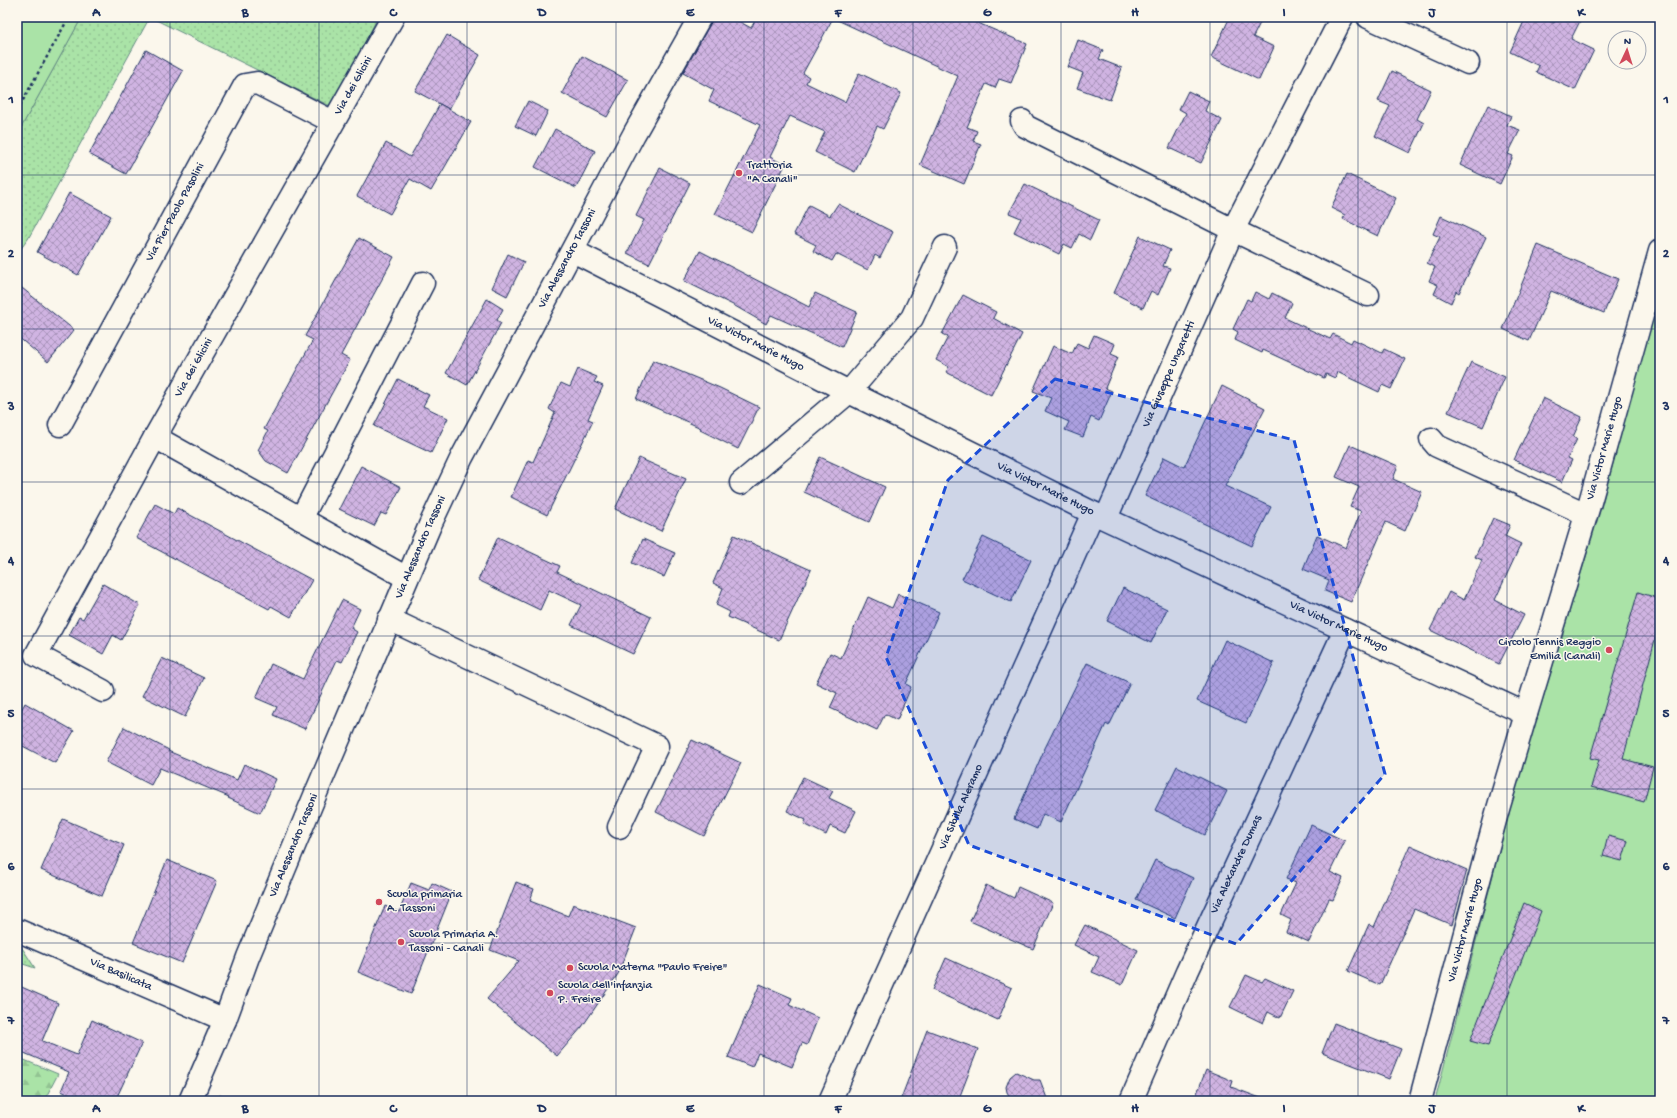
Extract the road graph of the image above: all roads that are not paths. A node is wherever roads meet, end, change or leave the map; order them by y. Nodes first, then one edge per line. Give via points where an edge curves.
1 (393, 17) edge
2 (700, 17) edge
3 (1342, 17) edge
4 (1368, 17) edge
5 (1468, 63) dead end
6 (1022, 121) dead end
7 (333, 122) junction
8 (1234, 230) junction
9 (945, 247) dead end
10 (573, 250) junction
11 (1660, 251) edge
12 (423, 283) dead end
13 (1368, 294) dead end
14 (849, 392) junction
15 (60, 425) dead end
16 (155, 437) junction
17 (1431, 439) dead end
18 (741, 483) dead end
19 (1586, 514) junction
20 (1100, 515) junction
21 (301, 519) junction
22 (406, 578) junction
23 (389, 619) junction
24 (1345, 630) junction
25 (26, 655) edge
26 (103, 691) dead end
27 (1526, 714) junction
28 (619, 827) dead end
29 (17, 930) edge
30 (225, 1020) junction
31 (190, 1101) edge
32 (830, 1101) edge
33 (1131, 1101) edge
34 (1420, 1101) edge

1 - 7 street, Via dei Glicini
2 - 10 street, Via Alessandro Tassoni
3 - 8 street, Via Giuseppe Ungaretti
4 - 5 street
6 - 8 street via 1025,126
7 - 15 street, Via Pier Paolo Pasolini via 257,83 245,85
7 - 16 street, Via dei Glicini
8 - 13 street
8 - 20 street, Via Giuseppe Ungaretti
9 - 14 street via 912,318
10 - 14 street, Via Victor Marie Hugo
10 - 22 street, Via Alessandro Tassoni via 462,457
11 - 19 street, Via Victor Marie Hugo
12 - 21 street
14 - 18 street
14 - 20 street, Via Victor Marie Hugo
16 - 21 street
16 - 25 street, Via dei Glicini
17 - 19 street via 1437,446
19 - 27 street, Via Victor Marie Hugo
20 - 24 street, Via Victor Marie Hugo
20 - 32 street, Via Sibilla Aleramo
21 - 22 street
22 - 23 street, Via Alessandro Tassoni
23 - 28 street via 657,746
23 - 30 street, Via Alessandro Tassoni via 270,904
24 - 27 street, Via Victor Marie Hugo
24 - 33 street, Via Alexandre Dumas via 1187,972
25 - 26 street, Via dei Glicini
27 - 34 street, Via Victor Marie Hugo
29 - 30 street, Via Basilicata
30 - 31 street, Via Alessandro Tassoni

